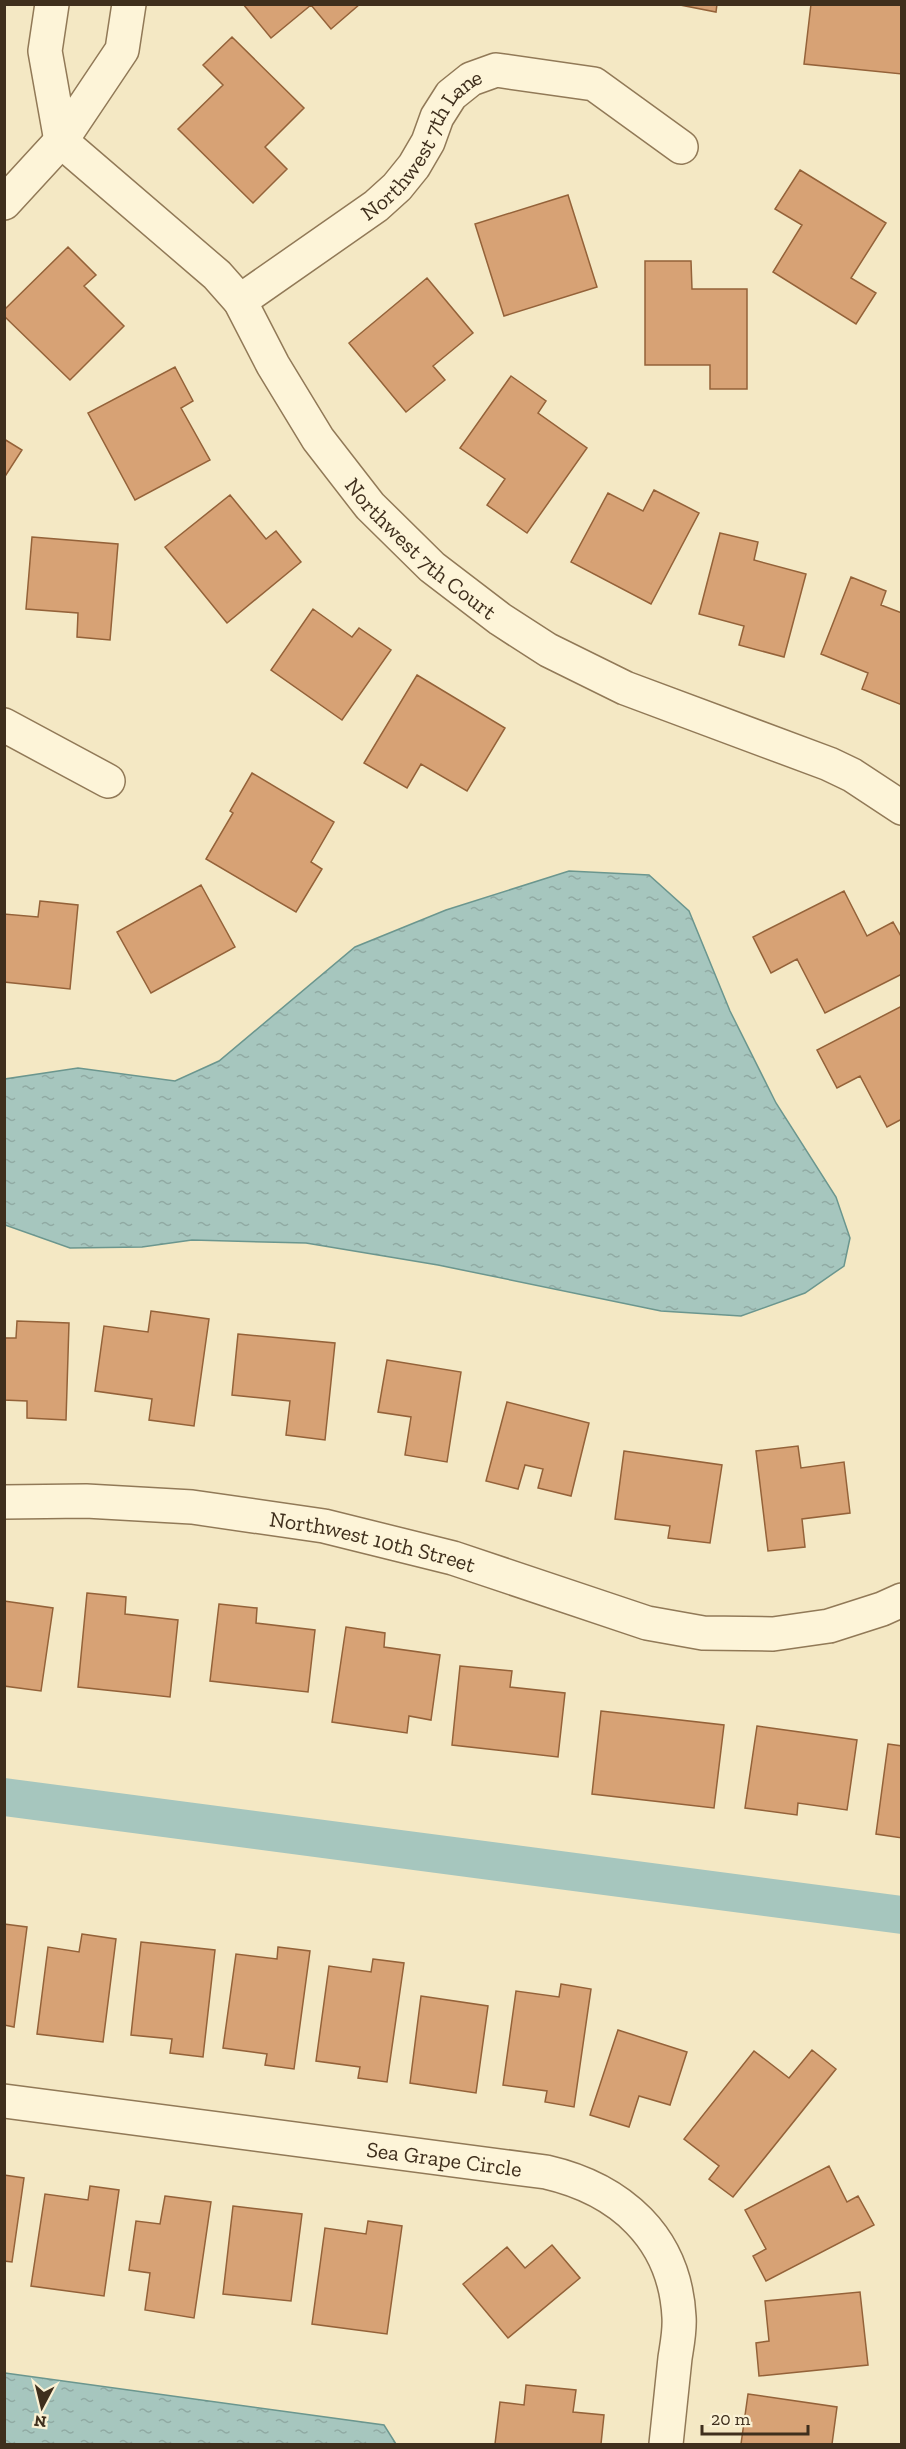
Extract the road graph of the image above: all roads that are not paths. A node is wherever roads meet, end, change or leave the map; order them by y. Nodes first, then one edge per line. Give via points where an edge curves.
1 (52, 4) edge
2 (129, 4) edge
3 (61, 141) junction
4 (681, 147) dead end
5 (4, 203) edge
6 (240, 301) junction
7 (4, 725) edge
8 (108, 781) dead end
9 (902, 808) edge
10 (4, 1502) edge
11 (902, 1600) edge
12 (4, 2101) edge
13 (666, 2445) edge

1 - 3 street via 45,51
2 - 3 street via 122,50
3 - 5 street
3 - 6 street, Northwest 7th Court via 217,275
4 - 6 street, Northwest 7th Lane via 594,84 496,70 471,79 451,95 414,166 376,206
6 - 9 street, Northwest 7th Court via 318,439 370,506 432,567 491,613 548,650 625,688 829,764
7 - 8 street
10 - 11 street, Northwest 10th Street via 86,1501 192,1507 324,1526 453,1558 647,1623 703,1633 773,1634 829,1626
12 - 13 street, Sea Grape Circle via 546,2172 598,2189 620,2203 651,2236 668,2267 676,2293 679,2319

